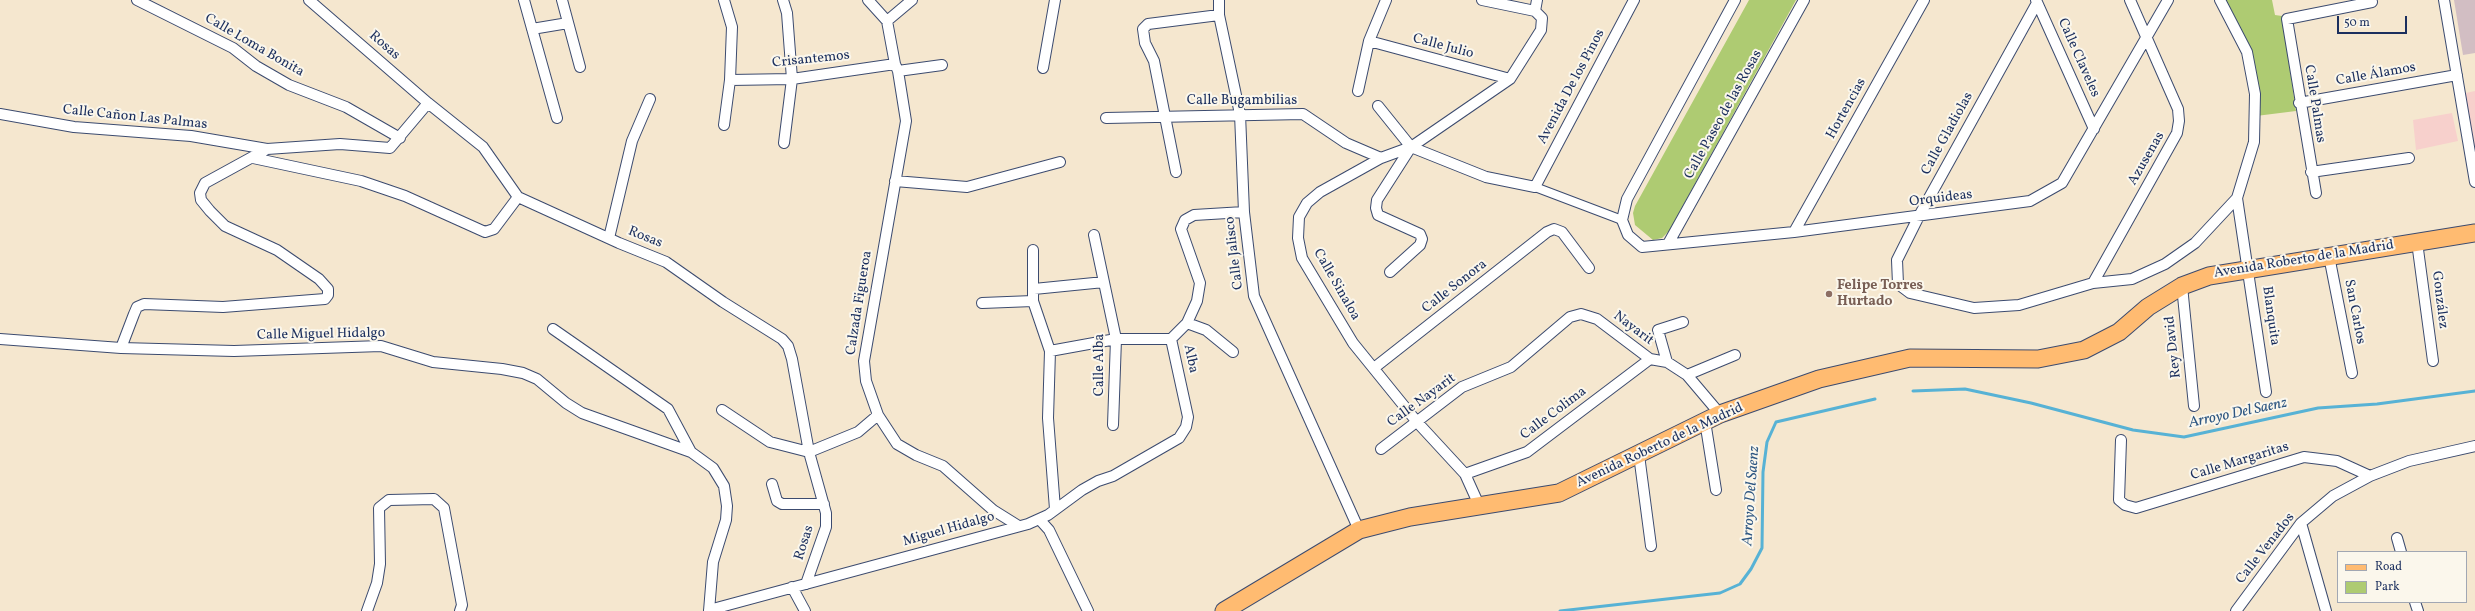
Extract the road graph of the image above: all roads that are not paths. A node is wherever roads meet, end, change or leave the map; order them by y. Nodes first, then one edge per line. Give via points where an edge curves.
1 (137, 0) edge
2 (524, 0) edge
3 (562, 0) edge
4 (724, 0) edge
5 (783, 0) edge
6 (868, 0) edge
7 (912, 0) edge
8 (1055, 0) edge
9 (1219, 0) edge
10 (1386, 0) edge
11 (1482, 0) edge
12 (1537, 0) edge
13 (1634, 0) edge
14 (1735, 0) edge
15 (1804, 0) edge
16 (1924, 0) edge
17 (2130, 0) edge
18 (2168, 0) edge
19 (2220, 0) edge
20 (2444, 0) edge
21 (2037, 1) edge
22 (316, 2) edge
23 (2372, 2) dead end
24 (1535, 11) junction
25 (1219, 15) junction
26 (887, 21) junction
27 (568, 23) junction
28 (532, 29) junction
29 (2147, 37) junction
30 (1369, 41) junction
31 (942, 65) dead end
32 (580, 67) dead end
33 (897, 68) junction
34 (1043, 68) dead end
35 (2457, 76) junction
36 (792, 79) junction
37 (1510, 79) junction
38 (730, 80) junction
39 (1358, 91) dead end
40 (650, 99) dead end
41 (428, 103) junction
42 (2299, 103) junction
43 (1378, 106) dead end
44 (0, 114) edge
45 (1240, 114) junction
46 (1164, 116) junction
47 (557, 118) dead end
48 (1106, 118) dead end
49 (724, 125) dead end
50 (2094, 128) junction
51 (400, 138) junction
52 (784, 142) dead end
53 (1411, 147) junction
54 (267, 149) junction
55 (253, 158) junction
56 (1381, 158) junction
57 (2409, 158) dead end
58 (1060, 162) dead end
59 (1176, 172) dead end
60 (2311, 172) junction
61 (895, 182) junction
62 (2475, 182) edge
63 (1535, 186) junction
64 (2316, 193) dead end
65 (518, 197) junction
66 (2237, 198) junction
67 (1244, 212) junction
68 (1919, 216) junction
69 (1622, 220) junction
70 (1794, 232) junction
71 (2475, 233) edge
72 (1094, 235) dead end
73 (609, 238) junction
74 (2417, 242) junction
75 (1668, 244) junction
76 (1033, 250) dead end
77 (2329, 256) junction
78 (1589, 268) dead end
79 (2249, 268) junction
80 (1390, 272) dead end
81 (1104, 282) junction
82 (2093, 283) junction
83 (2182, 286) junction
84 (1034, 289) junction
85 (1033, 301) junction
86 (982, 303) dead end
87 (1581, 314) joint
88 (1683, 322) dead end
89 (1187, 323) junction
90 (553, 329) dead end
91 (0, 339) edge
92 (1116, 339) junction
93 (1171, 339) junction
94 (121, 348) junction
95 (1050, 351) junction
96 (1233, 352) dead end
97 (1735, 355) dead end
98 (1650, 359) junction
99 (2432, 361) dead end
100 (1667, 362) junction
101 (1374, 368) junction
102 (2352, 373) dead end
103 (1687, 375) junction
104 (2266, 392) dead end
105 (2194, 406) dead end
106 (722, 410) dead end
107 (1720, 414) junction
108 (878, 415) junction
109 (1705, 421) junction
110 (1417, 422) junction
111 (1113, 425) dead end
112 (1179, 438) joint
113 (2121, 440) dead end
114 (2475, 446) edge
115 (1381, 449) dead end
116 (691, 452) junction
117 (809, 452) junction
118 (1639, 455) junction
119 (1465, 474) junction
120 (2370, 476) junction
121 (772, 484) dead end
122 (1716, 490) dead end
123 (824, 504) junction
124 (1479, 505) junction
125 (1055, 509) junction
126 (1040, 520) junction
127 (2301, 523) junction
128 (1017, 526) junction
129 (1359, 530) junction
130 (2397, 538) dead end
131 (1651, 546) dead end
132 (2401, 551) edge
133 (806, 584) junction
134 (792, 587) junction
135 (709, 610) edge
136 (367, 611) edge
137 (460, 611) edge
138 (805, 611) edge
139 (1088, 611) edge
140 (1224, 611) edge
141 (2236, 611) edge
142 (2326, 611) edge

1 - 51 street, Calle Loma Bonita via 214,38 289,85 346,107
2 - 28 street
3 - 27 street
4 - 38 street via 732,27
5 - 36 street
6 - 26 street
7 - 26 street
8 - 34 street
9 - 25 street, Calle Jalisco
10 - 30 street
11 - 24 street
12 - 24 street
13 - 63 street, Avenida De los Pinos
14 - 69 street via 1627,199
15 - 75 street, Calle Paseo de las Rosas
16 - 70 street, Hortencias
17 - 29 street, Azusenas
18 - 29 street, Orquideas
19 - 66 street via 2247,52 2255,94 2254,142
20 - 35 street
21 - 50 street, Calle Claveles
21 - 68 street, Calle Gladiolas
22 - 41 street, Rosas
23 - 42 street, Calle Palmas via 2287,19
24 - 37 street via 1542,18 1541,30
25 - 45 street, Calle Jalisco
25 - 46 street via 1148,24 1143,29 1154,61
26 - 33 street, Calzada Figueroa
27 - 28 street
27 - 32 street
28 - 47 street
29 - 50 street, Orquideas
29 - 82 street, Azusenas via 2178,109 2177,133
30 - 37 street, Calle Julio
30 - 39 street
31 - 33 street, Crisantemos
33 - 36 street, Crisantemos
33 - 61 street, Calzada Figueroa via 906,121
35 - 42 street, Calle Álamos
35 - 62 street
36 - 38 street, Crisantemos
36 - 52 street
37 - 53 street, Calle Sinaloa
38 - 49 street
40 - 73 street via 632,141
41 - 51 street
41 - 65 street, Rosas via 486,150
42 - 60 street, Calle Palmas
43 - 53 street
44 - 54 street, Calle Cañon Las Palmas via 74,128 191,136
45 - 46 street, Calle Bugambilias
45 - 56 street, Calle Bugambilias via 1303,114 1346,143
45 - 67 street, Calle Jalisco
46 - 48 street, Calle Bugambilias
46 - 59 street
50 - 68 street, Orquideas via 2062,183 2030,201
51 - 54 street, Calle Cañon Las Palmas via 390,148 340,144
53 - 56 street, Calle Sinaloa
53 - 63 street via 1486,177
53 - 80 street via 1376,200 1376,208 1378,215 1420,234 1422,239 1420,244
54 - 55 street
55 - 65 street via 362,181 405,196 485,232 494,228
55 - 94 street via 205,183 200,192 201,200 225,226 277,250 319,279 328,289 328,295 325,299 222,307 144,304 137,307
56 - 101 street, Calle Sinaloa via 1320,192 1307,203 1299,217 1298,238 1302,258 1353,343
57 - 60 street
58 - 61 street via 967,186
60 - 64 street, Calle Palmas
61 - 108 street, Calzada Figueroa via 864,361 866,381
63 - 69 street
65 - 73 street, Rosas
66 - 79 street, Blanquita
66 - 82 street via 2195,243 2165,264 2132,279
67 - 89 street via 1194,215 1185,220 1181,229 1200,283 1197,301
67 - 129 street, Calle Jalisco via 1254,296
68 - 70 street, Orquideas
68 - 82 street, Calle Gladiolas via 1897,260 1898,284 1910,293 1974,308 2019,305
69 - 75 street, Orquideas via 1628,235 1642,247
70 - 75 street, Orquideas
71 - 74 main road, Avenida Roberto de la Madrid
72 - 81 street, Calle Alba
73 - 117 street, Rosas via 666,262 782,339 788,346 792,359
74 - 77 main road, Avenida Roberto de la Madrid
74 - 99 street, González
76 - 84 street
77 - 79 main road, Avenida Roberto de la Madrid
77 - 102 street, San Carlos
78 - 101 street, Calle Sonora via 1562,232 1554,229 1547,232
79 - 83 main road, Avenida Roberto de la Madrid via 2209,276
79 - 104 street, Blanquita
81 - 84 street
81 - 92 street, Calle Alba
83 - 105 street, Rey David
83 - 107 main road, Avenida Roberto de la Madrid via 2148,307 2119,332 2084,350 2038,359 1910,358 1819,379
84 - 85 street
85 - 86 street
85 - 95 street
87 - 98 street, Nayarit via 1597,319
87 - 110 street, Calle Nayarit via 1570,317 1511,367 1462,387
88 - 100 street via 1658,330
89 - 93 street
89 - 96 street via 1206,330
90 - 116 street, Calle Miguel Hidalgo via 668,409
91 - 94 street, Calle Miguel Hidalgo
92 - 93 street, Alba
92 - 95 street, Alba
92 - 111 street, Calle Alba
93 - 112 street, Alba via 1188,416 1186,427
94 - 116 street, Calle Miguel Hidalgo via 234,351 381,346 433,362 502,368 537,379 582,413
95 - 125 street via 1048,418
97 - 103 street
98 - 100 street, Nayarit
98 - 119 street, Calle Colima via 1527,452
100 - 103 street, Nayarit
101 - 110 street, Calle Sinaloa
103 - 107 street, Nayarit
106 - 117 street via 770,442
107 - 109 main road, Avenida Roberto de la Madrid
108 - 117 street via 858,432
108 - 128 street, Calzada Figueroa via 897,444 916,456 943,466 993,510
109 - 118 main road, Avenida Roberto de la Madrid
109 - 122 street
110 - 115 street, Calle Nayarit
110 - 119 street, Calle Sinaloa
112 - 125 street, Miguel Hidalgo via 1112,476 1098,481
113 - 120 street, Calle Margaritas via 2119,500 2125,506 2136,508 2304,457 2337,461
114 - 120 street, Calle Venados via 2409,461
116 - 135 street, Calle Miguel Hidalgo via 713,468 724,486 727,506 726,520 713,562
117 - 123 street, Rosas
118 - 124 main road, Avenida Roberto de la Madrid via 1559,493
118 - 131 street
119 - 124 street, Calle Sinaloa
120 - 127 street, Calle Venados via 2333,496
121 - 123 street via 777,501 782,504
123 - 133 street, Rosas via 826,527
124 - 129 main road, Avenida Roberto de la Madrid via 1410,517
125 - 126 street, Miguel Hidalgo
126 - 128 street, Miguel Hidalgo
126 - 139 street via 1049,530
127 - 141 street, Calle Venados
127 - 142 street
128 - 133 street, Miguel Hidalgo
129 - 140 main road, Avenida Roberto de la Madrid
130 - 132 street
133 - 134 street, Miguel Hidalgo
134 - 135 street, Miguel Hidalgo
134 - 138 street
136 - 137 street via 377,583 380,564 380,508 389,500 434,499 444,508 462,605

